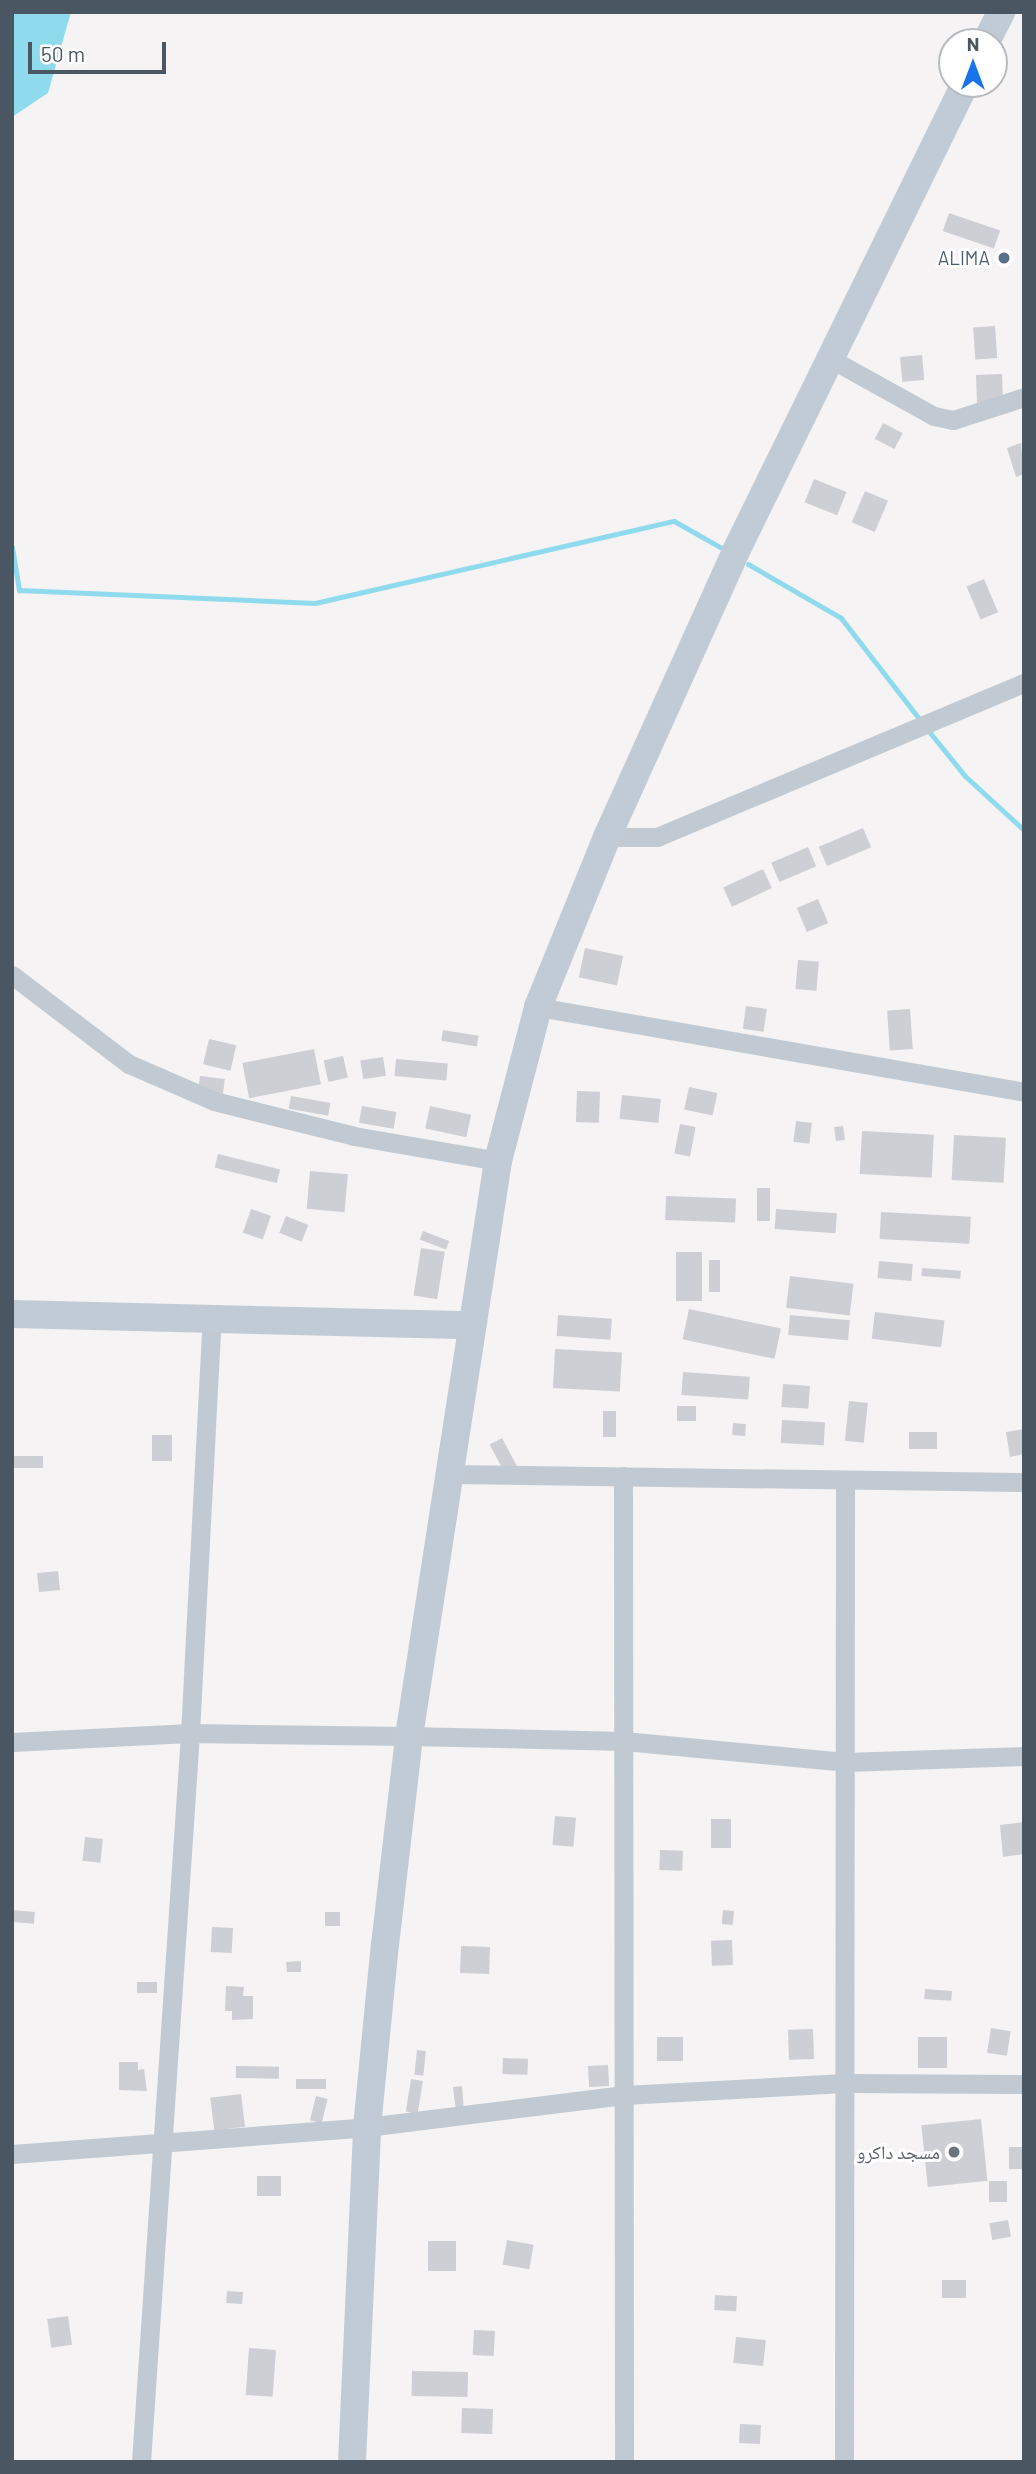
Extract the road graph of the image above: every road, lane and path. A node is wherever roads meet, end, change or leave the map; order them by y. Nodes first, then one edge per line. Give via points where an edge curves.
1 (1001, 12) edge
2 (993, 28) edge
3 (958, 98) edge
4 (831, 359) junction
5 (1024, 397) edge
6 (1024, 683) edge
7 (607, 836) junction
8 (12, 975) edge
9 (538, 1007) junction
10 (1024, 1092) edge
11 (498, 1161) junction
12 (12, 1315) edge
13 (212, 1318) junction
14 (469, 1325) junction
15 (449, 1474) junction
16 (624, 1476) junction
17 (845, 1479) junction
18 (1024, 1482) edge
19 (190, 1733) junction
20 (409, 1736) junction
21 (624, 1741) junction
22 (12, 1742) edge
23 (1024, 1756) edge
24 (845, 1762) junction
25 (844, 2082) junction
26 (1024, 2084) edge
27 (624, 2095) junction
28 (367, 2127) junction
29 (162, 2143) junction
30 (12, 2154) edge
31 (141, 2462) edge
32 (352, 2462) edge
33 (624, 2462) edge
34 (844, 2462) edge

1 - 2 main road
3 - 4 main road
4 - 5 street via 934,416 953,420
4 - 7 main road via 730,564
6 - 7 street via 657,836
7 - 9 main road
8 - 11 street via 129,1065 214,1101 354,1136
9 - 10 street
9 - 11 main road
11 - 14 main road
12 - 13 main road
13 - 14 main road
13 - 19 street
14 - 15 main road
15 - 16 street
15 - 20 main road
16 - 17 street
16 - 21 street
17 - 18 street
17 - 24 street
19 - 20 street
19 - 22 street
19 - 29 street
20 - 21 street
20 - 28 main road
21 - 24 street
21 - 27 street
23 - 24 street
24 - 25 street
25 - 26 street
25 - 27 street
25 - 34 street
27 - 28 street
27 - 33 street
28 - 29 street
28 - 32 main road
29 - 30 street
29 - 31 street

